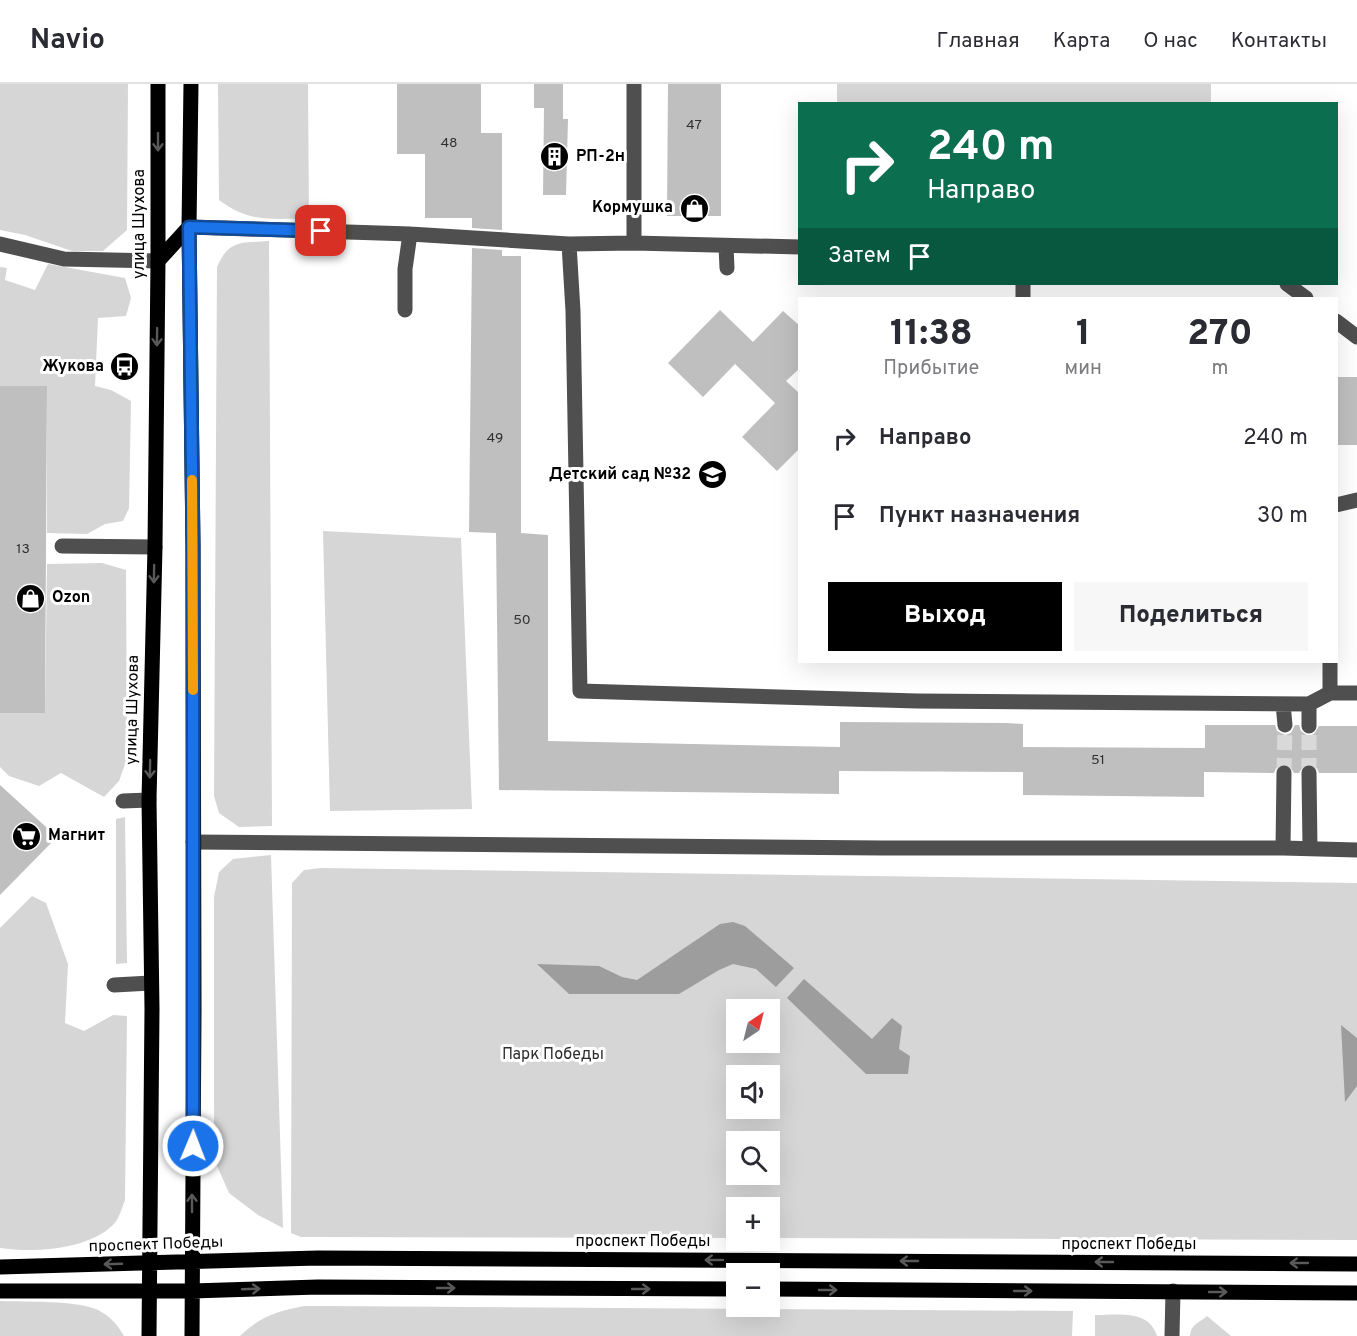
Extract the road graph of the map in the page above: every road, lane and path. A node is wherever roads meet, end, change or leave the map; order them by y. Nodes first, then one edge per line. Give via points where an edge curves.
1 (158, 84) edge
2 (191, 84) edge
3 (634, 84) edge
4 (189, 227) junction
5 (410, 234) junction
6 (634, 243) junction
7 (0, 244) edge
8 (569, 244) junction
9 (726, 246) junction
10 (798, 247) edge
11 (158, 261) junction
12 (726, 268) dead end
13 (1288, 285) edge
14 (1305, 297) edge
15 (405, 310) dead end
16 (1338, 323) edge
17 (1357, 337) edge
18 (1357, 500) edge
19 (1338, 505) edge
20 (62, 546) dead end
21 (155, 547) junction
22 (1330, 663) edge
23 (1330, 693) junction
24 (1357, 693) edge
25 (1284, 704) junction
26 (1309, 704) junction
27 (1285, 725) tunnel mouth
28 (1310, 726) tunnel mouth
29 (1284, 773) tunnel mouth
30 (1309, 773) tunnel mouth
31 (149, 800) junction
32 (123, 801) dead end
33 (193, 843) junction
34 (1283, 848) junction
35 (1310, 848) junction
36 (1357, 850) edge
37 (151, 983) junction
38 (114, 985) dead end
39 (192, 1261) junction
40 (150, 1263) junction
41 (1357, 1264) edge
42 (0, 1267) edge
43 (726, 1289) edge
44 (780, 1289) edge
45 (0, 1291) edge
46 (150, 1291) junction
47 (192, 1291) junction
48 (1173, 1291) junction
49 (1357, 1293) edge
50 (149, 1336) edge
51 (192, 1336) edge
52 (1172, 1336) edge

1 -> 11 main road, улица Шухова
2 - 4 main road
3 - 6 lane
4 - 5 lane
4 - 11 main road
4 - 33 main road
5 - 8 lane
5 - 15 lane
6 - 8 lane
6 - 9 lane
7 - 11 lane via 64,259
8 - 25 lane via 580,691 917,701
9 - 10 lane
9 - 12 lane
11 -> 21 main road, улица Шухова
13 - 14 lane
16 - 17 lane
18 - 19 lane
20 - 21 lane
21 -> 31 main road, улица Шухова
22 - 23 lane
23 - 24 lane
23 - 26 lane
25 - 26 lane
25 - 27 lane
26 - 28 lane
29 - 34 lane
30 - 35 lane
31 - 32 lane
31 - 37 main road, улица Шухова
33 - 34 lane
39 -> 33 main road
34 - 35 lane
35 - 36 lane
37 - 38 lane
37 - 40 main road, улица Шухова
39 - 40 main road, проспект Победы
41 -> 39 main road, проспект Победы via 330,1258
39 - 47 main road
40 -> 42 main road, проспект Победы
40 - 46 main road, улица Шухова
47 -> 43 main road via 318,1287
44 -> 48 main road
45 - 46 main road
46 - 47 main road
46 - 50 main road, улица Шухова
47 - 51 main road
48 -> 49 main road
48 - 52 lane

